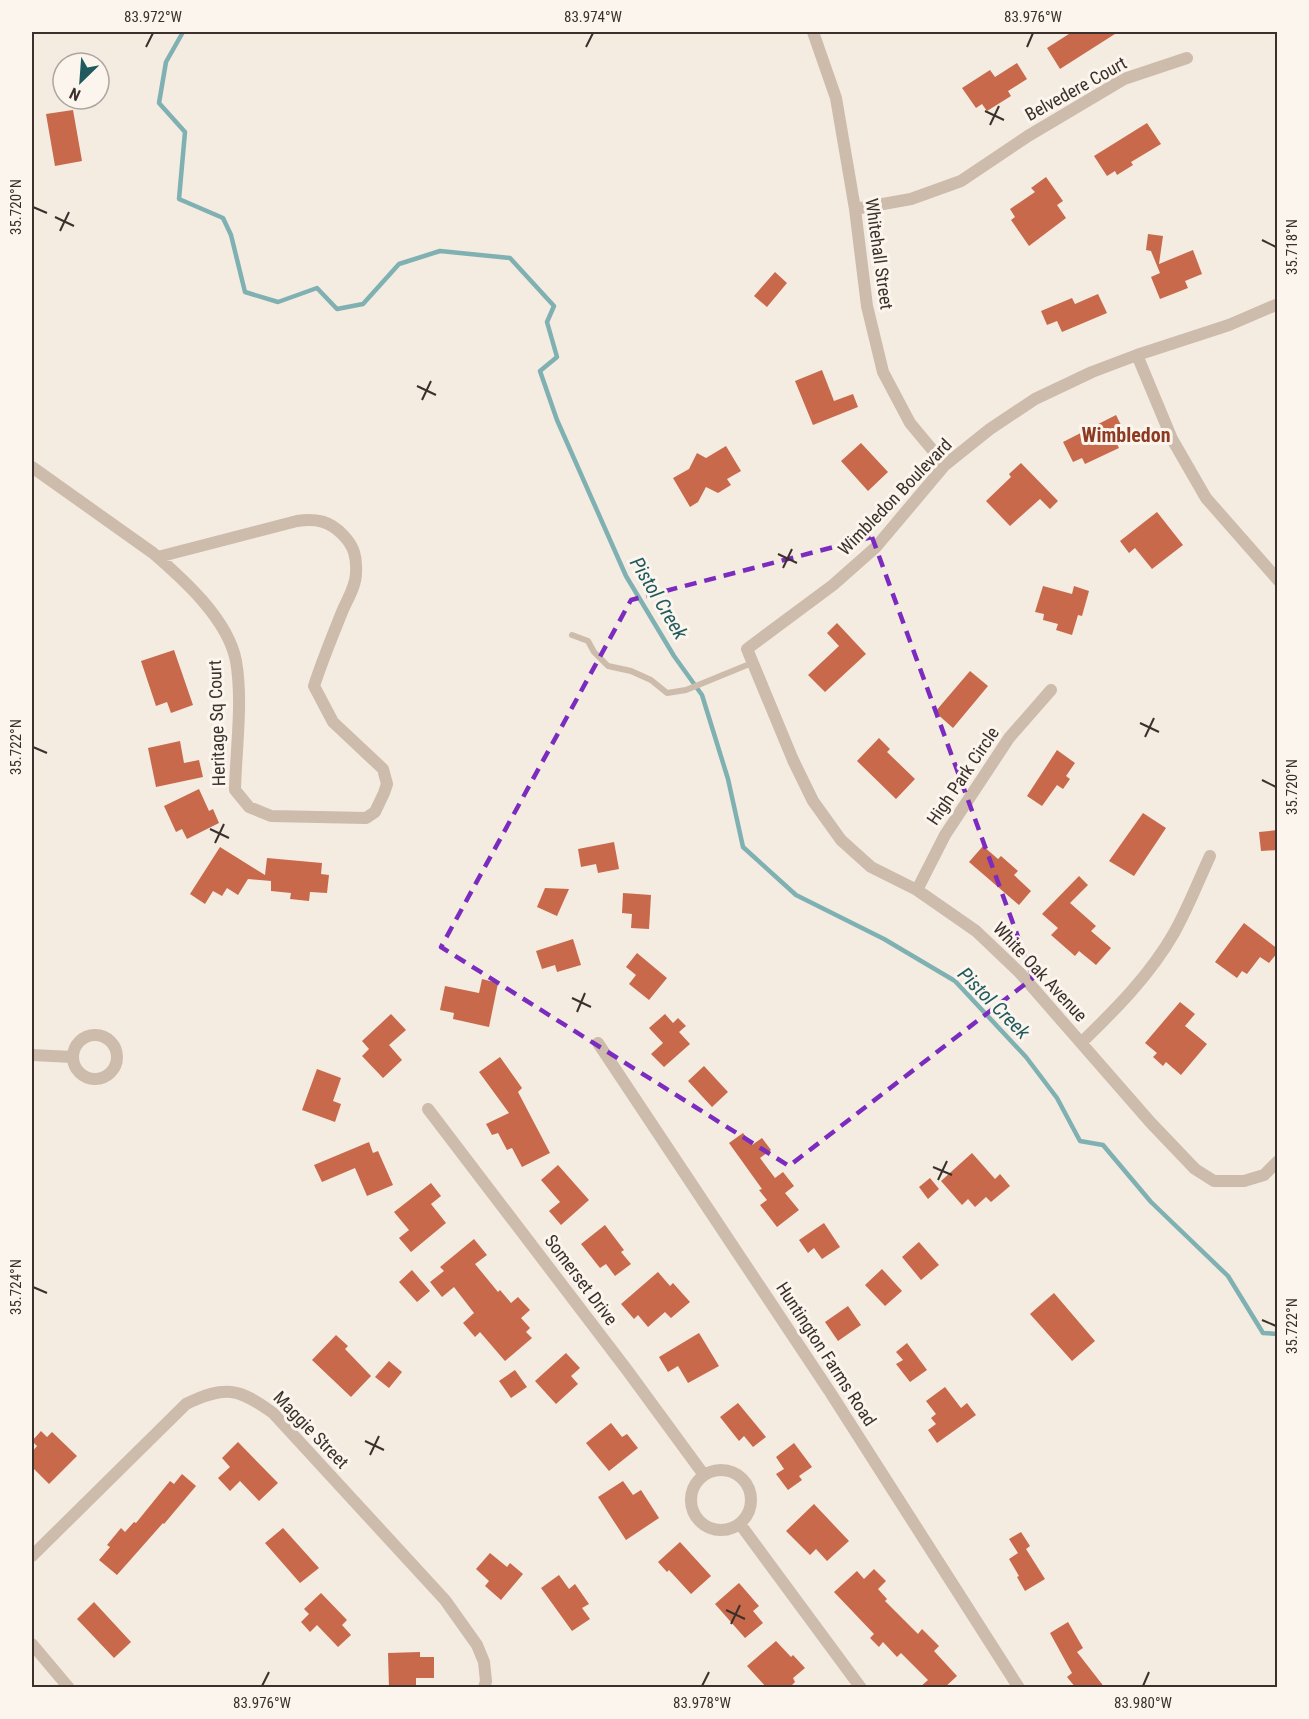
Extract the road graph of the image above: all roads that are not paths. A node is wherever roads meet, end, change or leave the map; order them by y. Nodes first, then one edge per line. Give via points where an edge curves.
1 (813, 32) edge
2 (1187, 58) dead end
3 (855, 210) junction
4 (1278, 304) edge
5 (1137, 355) junction
6 (945, 465) junction
7 (32, 467) edge
8 (158, 557) junction
9 (1278, 580) edge
10 (572, 635) dead end
11 (747, 649) joint
12 (752, 663) junction
13 (1051, 690) dead end
14 (1210, 856) dead end
15 (917, 890) junction
16 (598, 1043) dead end
17 (1081, 1043) junction
18 (32, 1055) edge
19 (73, 1056) dead end
20 (428, 1109) dead end
21 (1278, 1161) edge
22 (704, 1475) junction
23 (740, 1524) junction
24 (32, 1556) edge
25 (32, 1644) edge
26 (69, 1688) edge
27 (484, 1688) edge
28 (861, 1688) edge
29 (1019, 1688) edge

1 - 3 street, Whitehall Street via 836,98
2 - 3 street, Belvedere Court via 1124,79 1028,136 961,182 911,199
3 - 6 street, Whitehall Street via 867,306 883,372 910,423
4 - 5 street, Wimbledon Boulevard via 1229,325
5 - 6 street, Wimbledon Boulevard via 1035,399
5 - 9 street via 1172,439 1206,498
6 - 11 street, Wimbledon Boulevard via 876,547 833,585
7 - 8 street, Heritage Sq Court
8 - 8 street, Heritage Sq Court via 185,580 221,626 236,659 235,790 249,807 271,816 366,818 375,812 387,783 383,769 333,722 314,686 357,575 351,542 332,526 314,519
10 - 12 lane via 588,641 608,666 632,671 667,693 686,690
11 - 12 street, White Oak Avenue
12 - 15 street, White Oak Avenue via 813,801 841,840 872,867
13 - 15 street, High Park Circle via 1009,738 945,835
14 - 17 street via 1175,932 1154,963 1122,1004
15 - 17 street, White Oak Avenue via 976,931 1020,973
16 - 29 street, Huntington Farms Road via 830,1392
17 - 21 street, White Oak Avenue via 1190,1164 1214,1181 1244,1181 1264,1175
18 - 19 street
20 - 22 street, Somerset Drive
22 - 23 street via 719,1470 734,1472 746,1482 752,1497 750,1512
22 - 23 street via 692,1495 696,1518 709,1528 725,1531
23 - 28 street
24 - 27 street, Maggie Street via 186,1404 208,1393 230,1391 252,1397 273,1413 445,1600 477,1645 484,1662
25 - 26 street

